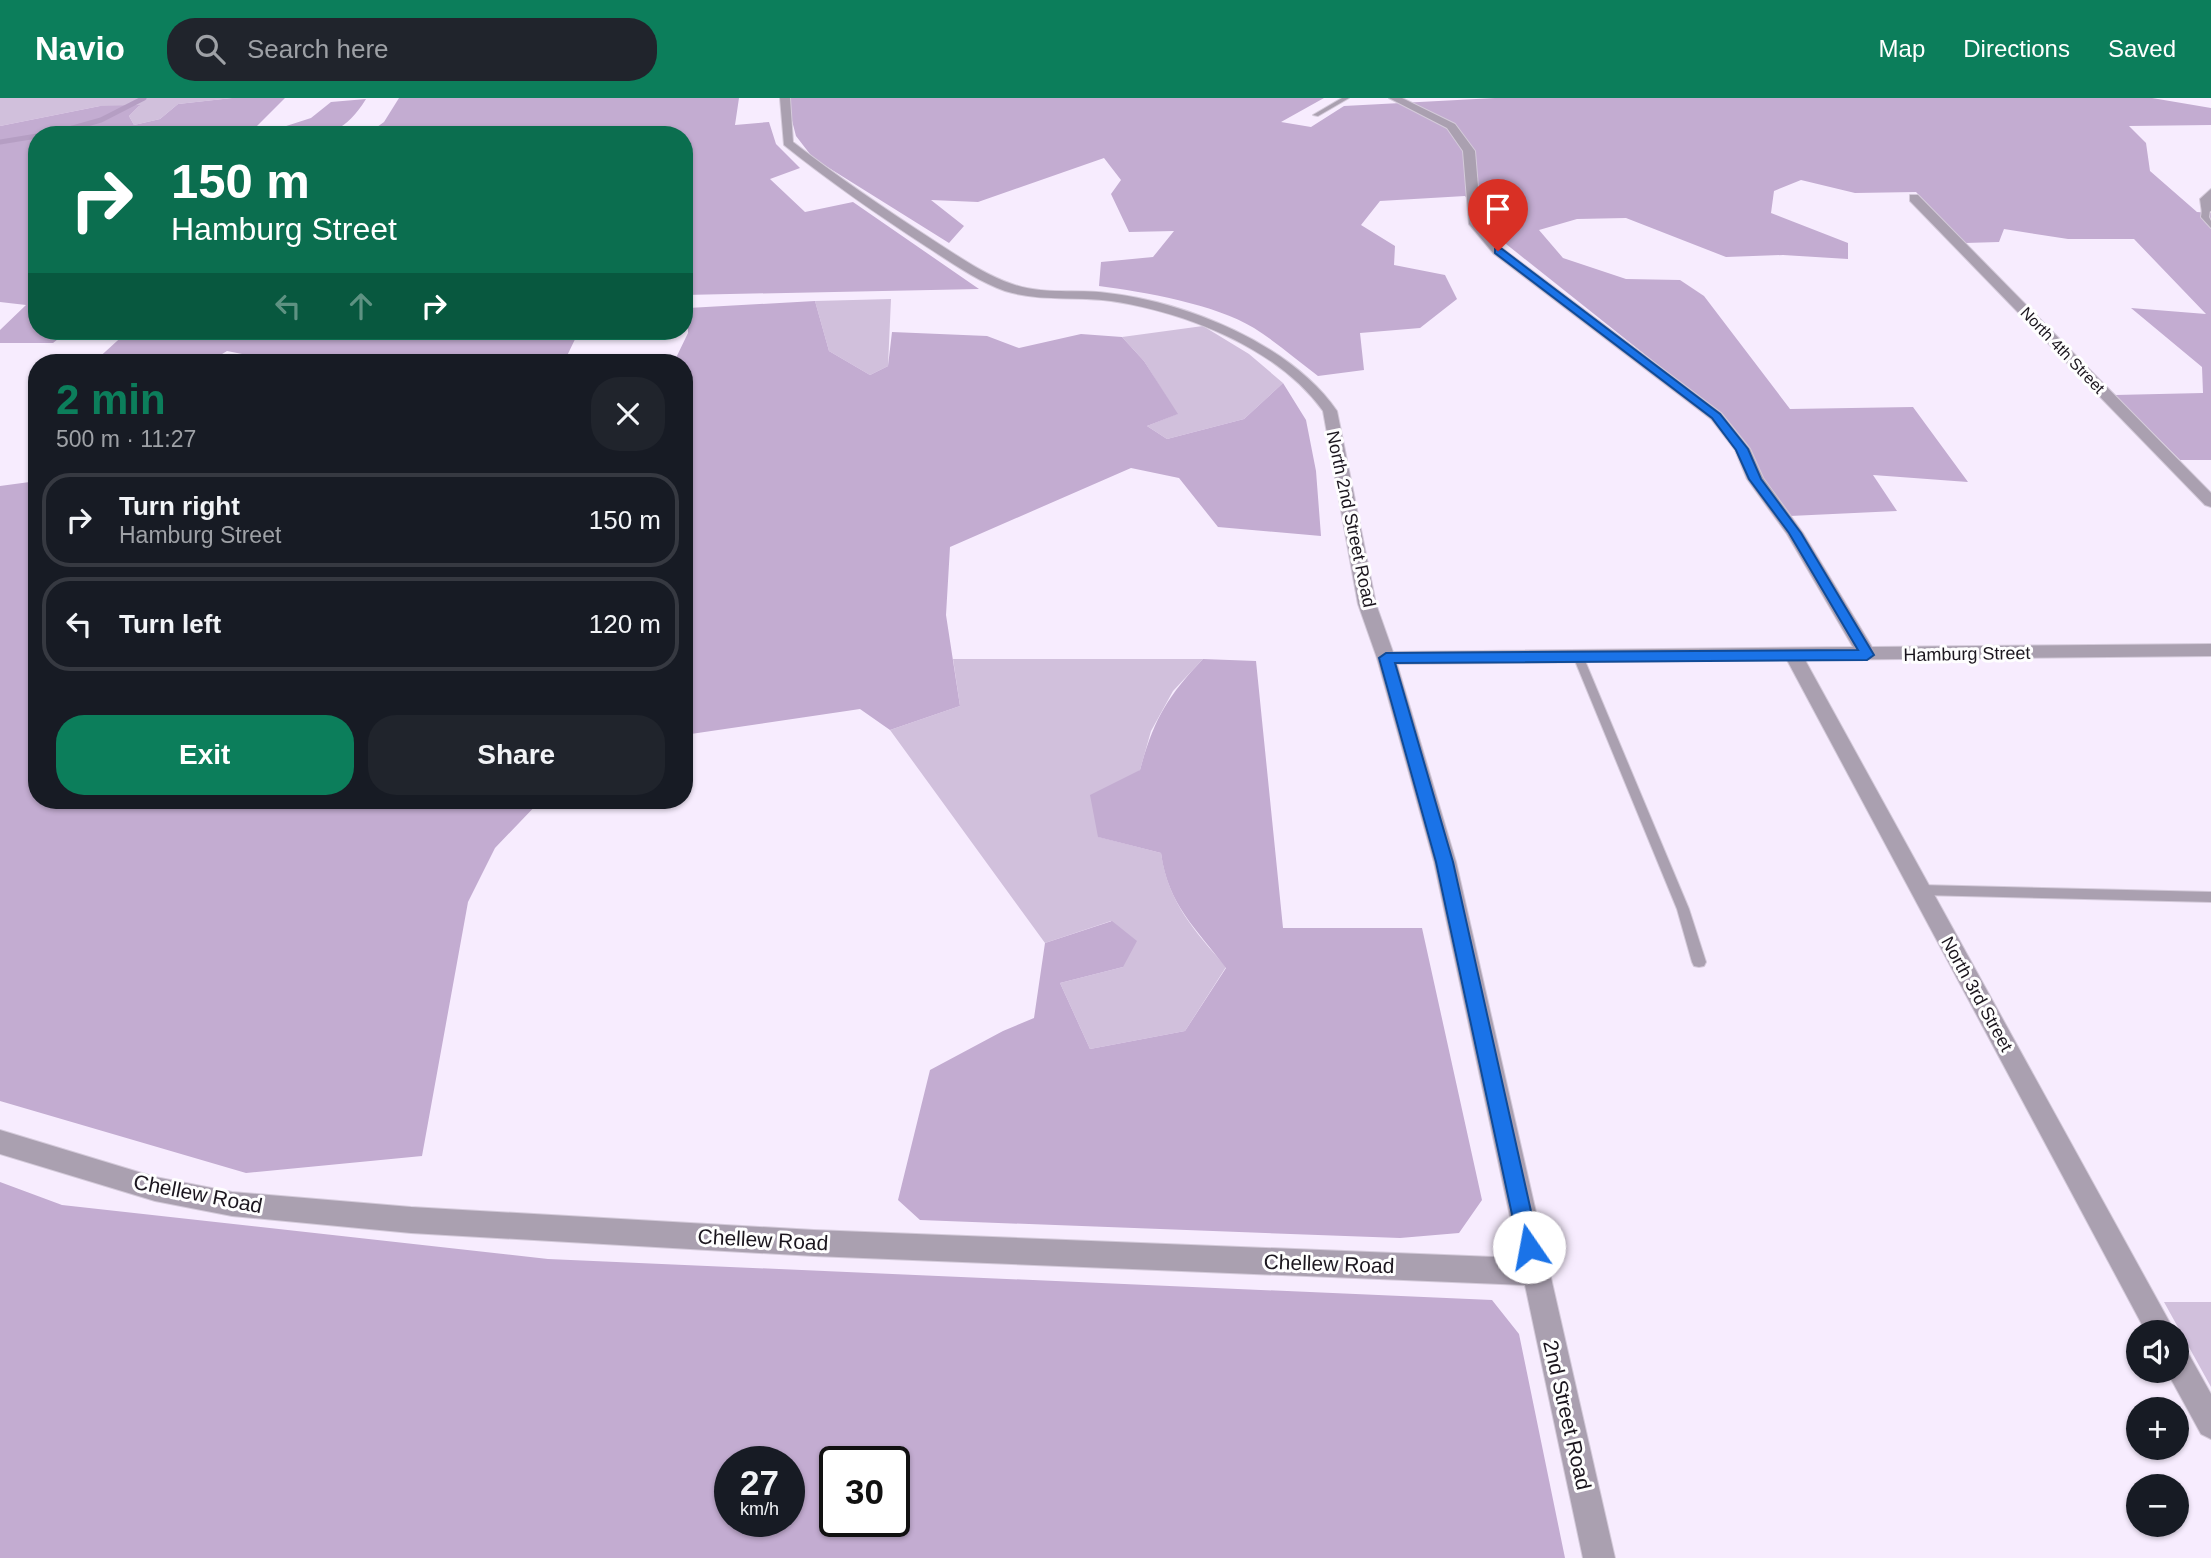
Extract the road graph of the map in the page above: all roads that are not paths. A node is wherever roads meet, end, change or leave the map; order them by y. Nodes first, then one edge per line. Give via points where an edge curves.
1 (785, 98) edge
2 (1346, 98) edge
3 (1394, 98) edge
4 (1316, 115) dead end
5 (2211, 193) edge
6 (1914, 198) dead end
7 (2206, 210) joint
8 (2211, 226) edge
9 (2211, 502) edge
10 (2209, 653) edge
11 (1867, 655) junction
12 (1578, 656) junction
13 (1794, 656) junction
14 (1386, 658) junction
15 (1921, 890) junction
16 (2211, 897) edge
17 (1699, 962) dead end
18 (0, 1142) edge
19 (1535, 1272) junction
20 (2154, 1320) edge
21 (2189, 1383) edge
22 (2211, 1424) edge
23 (1599, 1558) edge

1 - 14 street, North 2nd Street Road via 788,143 832,179 975,272 1012,289 1152,304 1233,336 1306,380 1329,411 1367,604
2 - 4 lane
3 - 11 street via 1451,126 1469,150 1475,224 1498,251 1716,416 1742,449 1755,479 1795,533
5 - 7 street
6 - 9 street, North 4th Street
7 - 8 lane
10 - 11 street, Hamburg Street
11 - 13 street, Hamburg Street
12 - 13 street, Hamburg Street
12 - 14 street, Hamburg Street
12 - 17 lane via 1683,909
13 - 15 street, North 3rd Street
14 - 19 street, North 2nd Street Road via 1445,862
15 - 16 lane
15 - 20 street, North 3rd Street
18 - 19 street, Chellew Road via 155,1189 232,1204 411,1220 814,1243
19 - 23 street, 2nd Street Road
21 - 22 street

